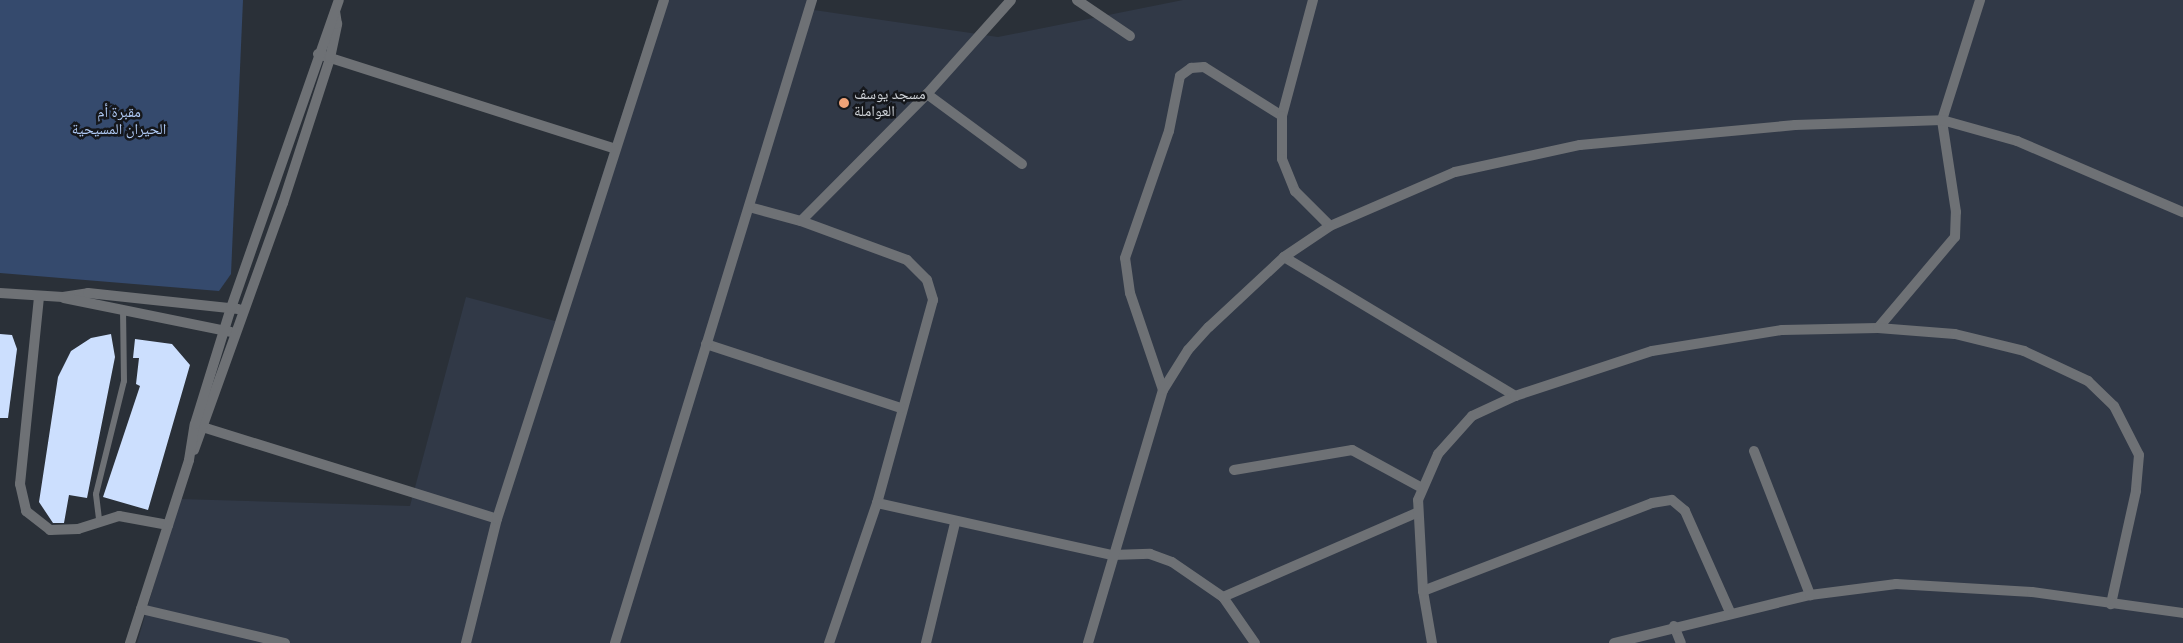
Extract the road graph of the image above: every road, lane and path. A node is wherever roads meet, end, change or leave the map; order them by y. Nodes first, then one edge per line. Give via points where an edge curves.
1 (339, 0) edge
2 (664, 0) edge
3 (812, 0) edge
4 (1011, 0) edge
5 (1077, 0) edge
6 (1313, 0) edge
7 (1980, 0) edge
8 (335, 12) junction
9 (1130, 36) dead end
10 (318, 54) junction
11 (330, 58) junction
12 (927, 94) junction
13 (1282, 116) junction
14 (1942, 120) junction
15 (615, 149) junction
16 (1022, 164) dead end
17 (749, 207) junction
18 (2183, 212) edge
19 (801, 221) junction
20 (1330, 226) junction
21 (1284, 257) junction
22 (0, 293) edge
23 (39, 297) junction
24 (63, 297) junction
25 (231, 308) junction
26 (123, 309) junction
27 (245, 311) junction
28 (1878, 328) junction
29 (224, 330) junction
30 (237, 333) junction
31 (706, 344) junction
32 (1163, 390) junction
33 (1515, 396) junction
34 (901, 408) junction
35 (195, 424) junction
36 (206, 428) junction
37 (1754, 451) dead end
38 (189, 460) junction
39 (1234, 470) dead end
40 (1422, 488) junction
41 (876, 503) junction
42 (1416, 513) junction
43 (99, 519) junction
44 (497, 519) junction
45 (955, 523) junction
46 (168, 525) junction
47 (1112, 555) junction
48 (1423, 591) junction
49 (1810, 595) junction
50 (1223, 597) junction
51 (2111, 604) junction
52 (141, 609) junction
53 (1730, 612) junction
54 (2183, 613) edge
55 (1674, 626) junction
56 (130, 643) edge
57 (285, 643) edge
58 (466, 643) edge
59 (615, 643) edge
60 (829, 643) edge
61 (926, 643) edge
62 (1088, 643) edge
63 (1255, 643) edge
64 (1432, 643) edge
65 (1614, 643) edge
66 (1680, 643) edge

1 - 8 street
2 - 15 street
3 - 17 street
4 - 12 street
5 - 9 street
6 - 13 street
7 - 14 street
8 - 10 street
8 - 11 street
10 - 11 street
10 - 25 street
11 - 15 street
11 - 27 street
12 - 16 street
12 - 19 street
13 - 20 street via 1286,171 1311,212
13 - 32 street via 1204,67 1191,68 1180,76 1170,131 1125,258 1130,293
14 - 18 street via 2017,141
14 - 20 street via 1795,126 1580,145 1455,172
14 - 28 street via 1956,212 1955,237
15 - 44 street
17 - 19 street
17 - 31 street
19 - 34 street via 907,260 927,280 933,300
20 - 21 street
21 - 32 street via 1198,338
21 - 33 street
22 - 23 street
23 - 24 street
23 - 43 street via 21,500 36,523 50,530 78,529
24 - 25 street via 88,293
24 - 26 street via 85,305
25 - 27 street
25 - 29 street
26 - 29 street
26 - 43 lane via 124,381 96,494
27 - 30 street
28 - 33 street via 1782,330 1700,341 1652,352
28 - 51 street via 1955,334 2024,351 2088,381 2114,406 2133,439 2139,473
29 - 30 street
29 - 35 street
30 - 36 street
31 - 34 street
31 - 59 street
32 - 47 street
33 - 40 street via 1472,416 1448,438
34 - 41 street
35 - 36 street
35 - 38 street
36 - 38 street
36 - 44 street
37 - 49 street
38 - 46 street
39 - 40 street via 1352,450
40 - 42 street
41 - 45 street
41 - 60 street
42 - 48 street
42 - 50 street
43 - 46 street via 134,516
44 - 58 street
45 - 47 street
45 - 61 street
46 - 52 street
47 - 50 street via 1150,554 1172,562
47 - 62 street
48 - 53 street via 1652,503 1672,500 1685,511
48 - 64 street
49 - 51 street via 1896,584 1962,585
49 - 53 street
50 - 63 street
51 - 54 street
52 - 56 street
52 - 57 street
53 - 55 street
55 - 65 street
55 - 66 street

